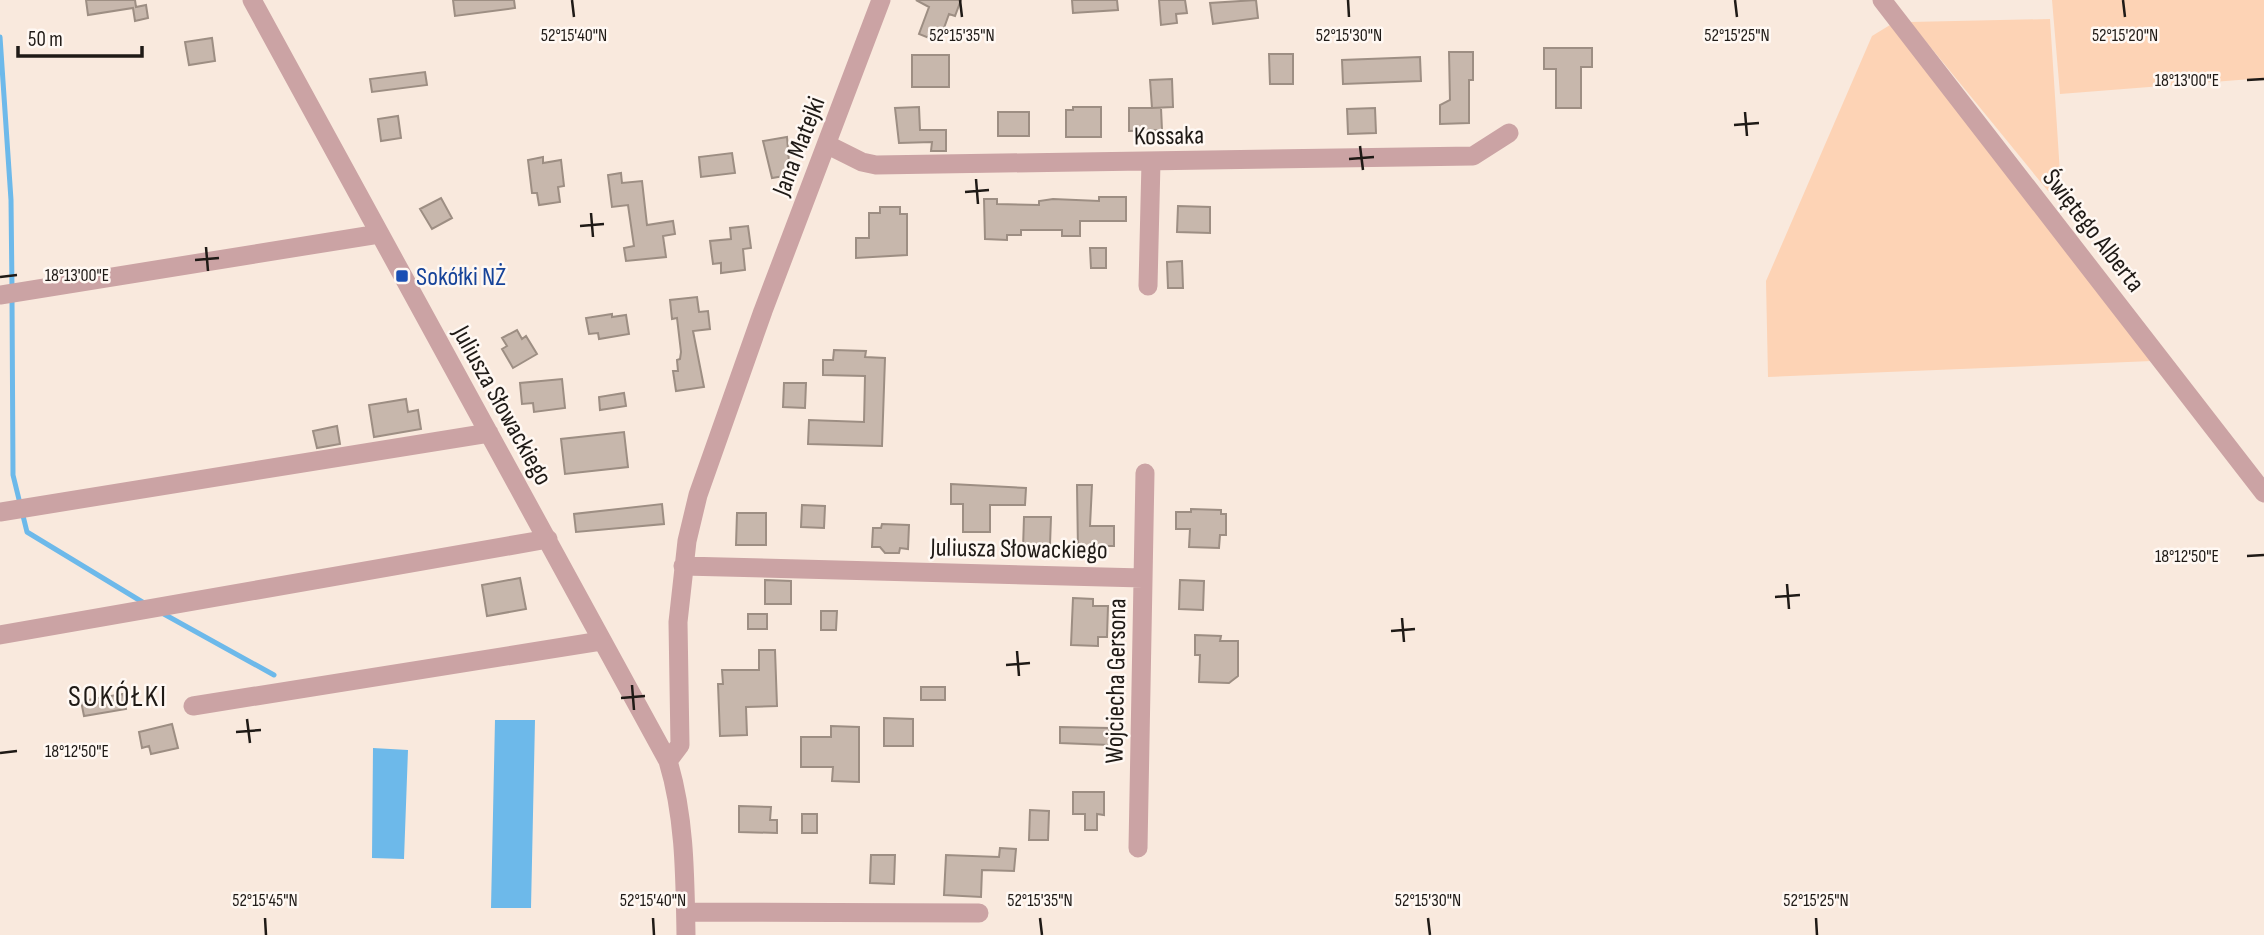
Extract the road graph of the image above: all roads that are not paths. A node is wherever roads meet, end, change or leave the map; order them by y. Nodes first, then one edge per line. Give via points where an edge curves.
1 (252, 0) edge
2 (881, 0) edge
3 (1884, 1) edge
4 (1509, 134) dead end
5 (828, 145) junction
6 (1151, 162) junction
7 (379, 234) junction
8 (1148, 286) dead end
9 (0, 295) edge
10 (489, 433) junction
11 (1145, 473) dead end
12 (2264, 492) edge
13 (0, 512) edge
14 (548, 539) junction
15 (684, 566) junction
16 (1143, 578) junction
17 (0, 635) edge
18 (601, 640) junction
19 (193, 706) dead end
20 (668, 761) junction
21 (1138, 848) dead end
22 (686, 912) junction
23 (979, 913) dead end
24 (686, 935) edge

1 - 7 street, Juliusza Słowackiego
2 - 5 street, Jana Matejki
3 - 12 street, Świętego Alberta
4 - 6 street, Kossaka via 1473,156
5 - 6 street, Kossaka via 876,165
5 - 15 street, Jana Matejki via 698,495
6 - 8 street
7 - 9 street
7 - 10 street, Juliusza Słowackiego
10 - 13 street
10 - 14 street, Juliusza Słowackiego
11 - 16 street, Wojciecha Gersona
14 - 17 street
14 - 18 street, Juliusza Słowackiego
15 - 16 street, Juliusza Słowackiego
15 - 20 street via 678,622 680,746
16 - 21 street, Wojciecha Gersona
18 - 19 street
18 - 20 street, Juliusza Słowackiego
20 - 22 street, Juliusza Słowackiego via 678,792
22 - 23 street
22 - 24 street, Juliusza Słowackiego

